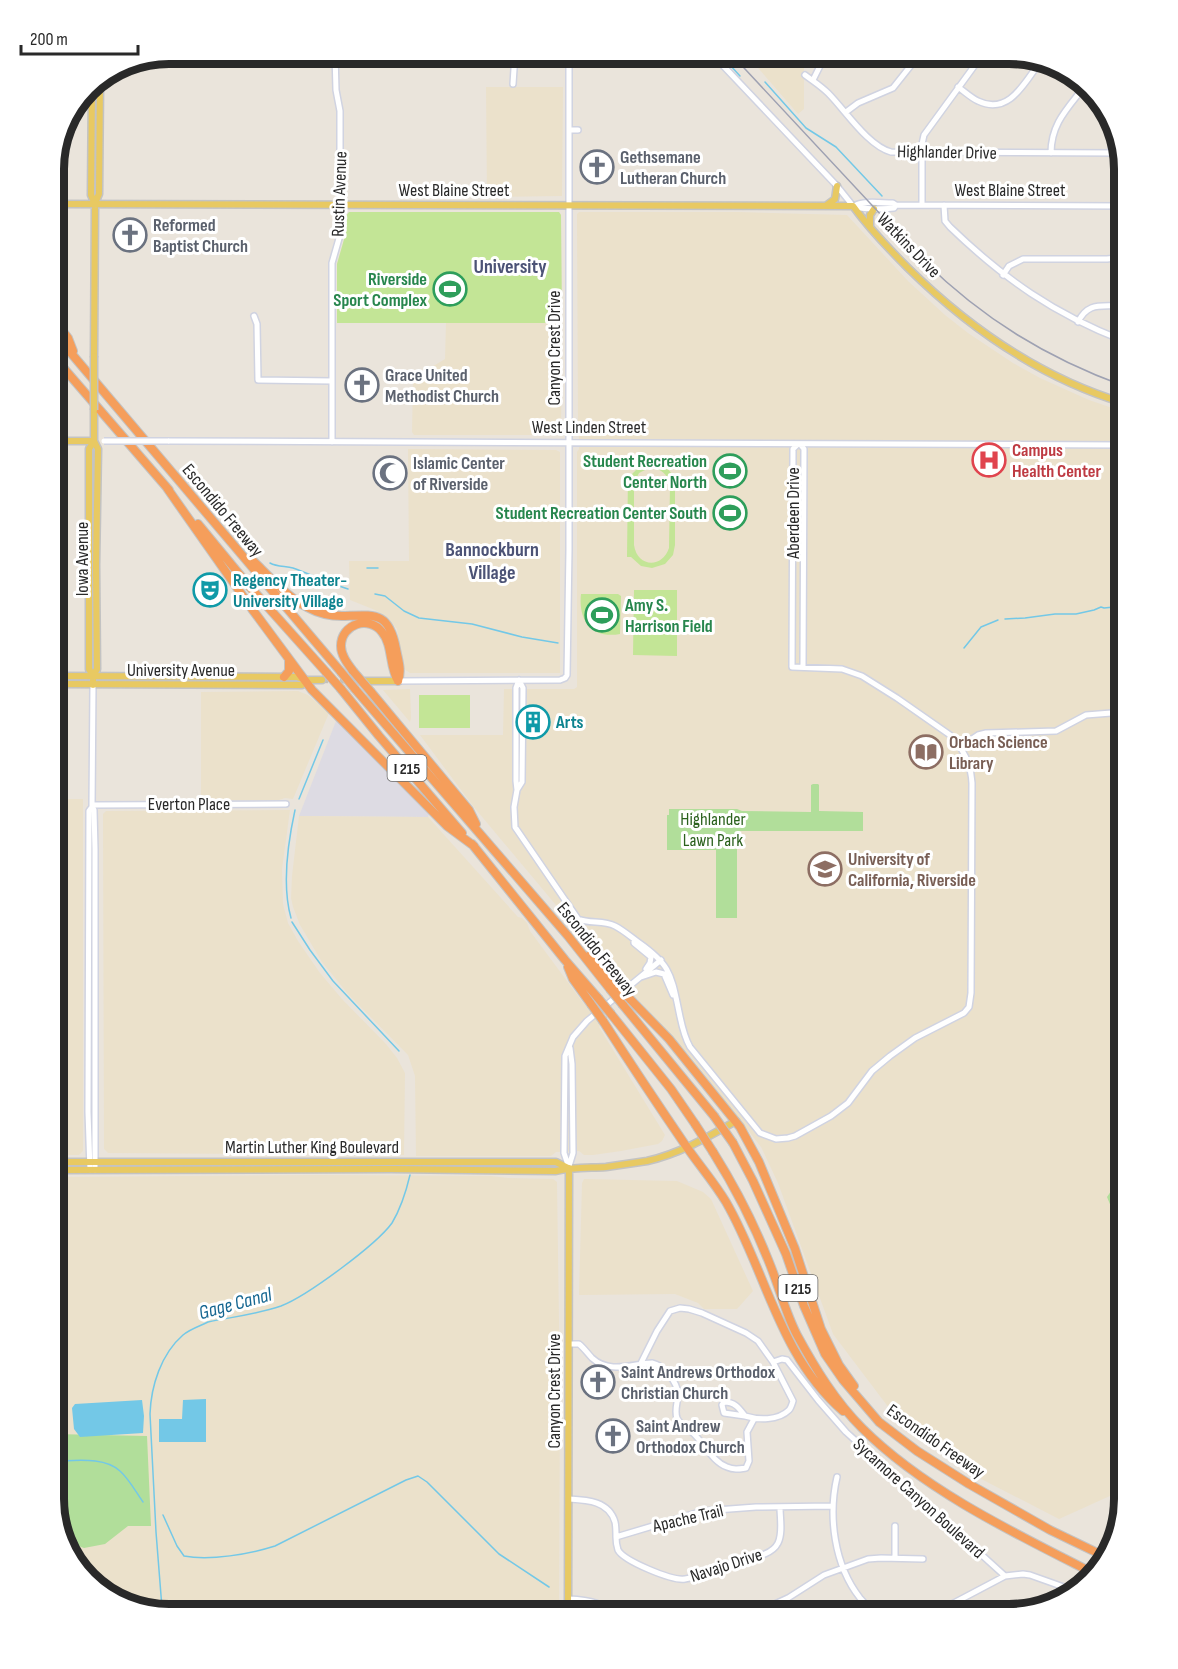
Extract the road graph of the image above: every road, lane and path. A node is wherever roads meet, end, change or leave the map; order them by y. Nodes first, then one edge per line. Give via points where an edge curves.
1 (335, 64) edge
2 (514, 64) edge
3 (569, 64) edge
4 (722, 65) edge
5 (821, 65) edge
6 (912, 65) edge
7 (975, 65) edge
8 (1036, 68) edge
9 (805, 75) dead end
10 (813, 81) junction
11 (513, 84) dead end
12 (958, 87) junction
13 (100, 91) edge
14 (1080, 92) edge
15 (92, 99) edge
16 (569, 101) junction
17 (577, 101) dead end
18 (846, 112) junction
19 (569, 130) junction
20 (578, 130) dead end
21 (1111, 148) edge
22 (922, 153) junction
23 (1051, 153) junction
24 (1111, 153) joint
25 (837, 186) junction
26 (65, 204) edge
27 (95, 204) junction
28 (340, 204) junction
29 (569, 205) junction
30 (896, 205) junction
31 (922, 205) junction
32 (944, 205) junction
33 (826, 206) junction
34 (853, 206) junction
35 (1114, 206) edge
36 (874, 209) junction
37 (870, 227) junction
38 (1114, 258) edge
39 (1003, 275) junction
40 (1114, 306) edge
41 (255, 315) dead end
42 (1078, 322) junction
43 (65, 334) edge
44 (1114, 337) edge
45 (65, 345) edge
46 (76, 358) junction
47 (65, 369) edge
48 (332, 381) junction
49 (1114, 399) edge
50 (65, 441) edge
51 (94, 441) junction
52 (332, 442) junction
53 (568, 442) junction
54 (798, 444) junction
55 (1114, 445) edge
56 (167, 488) junction
57 (226, 536) junction
58 (288, 658) junction
59 (803, 667) junction
60 (65, 676) edge
61 (93, 676) junction
62 (324, 676) junction
63 (284, 677) junction
64 (305, 680) junction
65 (519, 680) junction
66 (365, 681) tunnel mouth
67 (398, 681) junction
68 (65, 684) edge
69 (93, 684) junction
70 (1114, 713) edge
71 (960, 747) junction
72 (286, 804) dead end
73 (92, 806) junction
74 (484, 838) junction
75 (474, 846) junction
76 (634, 939) junction
77 (565, 960) junction
78 (661, 960) junction
79 (640, 977) junction
80 (613, 986) junction
81 (678, 1004) junction
82 (736, 1121) junction
83 (687, 1147) junction
84 (64, 1162) edge
85 (92, 1162) junction
86 (568, 1168) junction
87 (64, 1170) edge
88 (93, 1170) junction
89 (569, 1344) junction
90 (774, 1362) junction
91 (640, 1365) junction
92 (745, 1416) dead end
93 (754, 1419) junction
94 (879, 1422) junction
95 (862, 1427) junction
96 (837, 1477) dead end
97 (569, 1499) junction
98 (832, 1506) junction
99 (780, 1507) junction
100 (895, 1526) dead end
101 (616, 1537) junction
102 (1098, 1553) edge
103 (895, 1558) junction
104 (924, 1559) dead end
105 (843, 1568) junction
106 (1087, 1570) edge
107 (1005, 1576) junction
108 (1065, 1587) edge
109 (568, 1599) junction
110 (568, 1604) edge
111 (602, 1604) edge
112 (776, 1604) edge
113 (866, 1604) edge
114 (952, 1604) edge

1 - 28 street, Rustin Avenue via 340,111
2 - 11 street
3 - 16 street, Canyon Crest Drive
4 - 25 street, Watkins Drive
5 - 10 street
6 - 18 street via 893,88
7 - 12 street
8 - 12 street via 1004,103 982,103
9 - 10 street, Highlander Drive
10 - 18 street, Highlander Drive
12 - 22 street via 924,135
13 - 27 main road, Iowa Avenue via 99,194
14 - 23 street via 1056,124
15 - 27 main road, Iowa Avenue via 91,195
16 - 17 street
16 - 19 street, Canyon Crest Drive
18 - 22 street, Highlander Drive via 883,150
19 - 20 street
19 - 29 street, Canyon Crest Drive
21 - 24 street
22 - 23 street, Highlander Drive
22 - 31 street
23 - 24 street, Highlander Drive
25 - 33 main road via 835,199
25 - 34 street, Watkins Drive
26 - 27 main road, West Blaine Street
27 - 28 main road, West Blaine Street
27 - 51 main road, Iowa Avenue, bridge
28 - 29 main road, West Blaine Street
28 - 48 street, Rustin Avenue via 339,235 332,263
29 - 33 main road, West Blaine Street
29 - 53 street, Canyon Crest Drive
30 - 31 street, West Blaine Street
30 - 34 street, West Blaine Street
30 - 36 street, West Blaine Street
31 - 32 street, West Blaine Street
32 - 35 street, West Blaine Street
32 - 39 street via 945,221 950,227
33 - 34 main road, West Blaine Street
34 - 36 street, West Blaine Street
34 - 37 main road, Watkins Drive
36 - 37 main road
37 - 49 main road, Watkins Drive via 949,306 1005,348 1058,377
38 - 39 street via 1023,259
39 - 42 street
40 - 42 street via 1091,308
41 - 48 street via 258,380
42 - 44 street
43 - 46 highway
45 - 46 highway, Escondido Freeway / I 215
46 - 57 highway, Escondido Freeway / I 215
47 - 56 highway, Escondido Freeway / I 215
48 - 52 street, Rustin Avenue
50 - 51 main road, West Linden Street
51 - 52 street, West Linden Street, bridge
51 - 61 main road, Iowa Avenue via 98,449 98,669
52 - 53 street, West Linden Street
53 - 54 street, West Linden Street
53 - 65 street, Canyon Crest Drive via 567,673 560,680
54 - 55 street, West Linden Street
54 - 59 street, Aberdeen Drive via 804,449
54 - 59 street, Aberdeen Drive via 793,449 792,667
56 - 58 highway
56 - 62 highway, Escondido Freeway / I 215
57 - 67 highway via 304,606 325,614 373,615 384,622 393,636
57 - 74 highway, Escondido Freeway / I 215, bridge
58 - 63 highway via 289,671
58 - 64 highway
59 - 71 street via 842,669 869,679 946,731
60 - 61 main road, University Avenue
61 - 63 main road, University Avenue
61 - 69 main road, Iowa Avenue
62 - 64 main road, University Avenue
62 - 75 highway, Escondido Freeway / I 215, bridge via 341,689
63 - 64 main road, University Avenue
64 - 69 main road, University Avenue via 302,685
64 - 75 highway via 447,826
65 - 67 street
65 - 76 street via 515,827 574,915 582,921 608,923
66 - 67 main road
67 - 74 highway, bridge via 380,630 365,623 354,625 345,633 342,653 353,671 469,810
68 - 69 main road, University Avenue
69 - 73 street, Iowa Avenue
70 - 71 street via 1086,715 1056,731 986,733
71 - 81 street via 972,783 971,988 969,1007 963,1013 915,1038 884,1061 839,1110 788,1138 771,1138 756,1129 690,1047
72 - 73 street, Everton Place
73 - 85 street, Iowa Avenue
74 - 80 highway, Escondido Freeway / I 215
75 - 77 highway, Escondido Freeway / I 215
76 - 78 street
76 - 79 street via 634,944 651,959
77 - 83 highway, bridge via 573,979
77 - 95 highway, Escondido Freeway / I 215, bridge via 671,1089 713,1152 746,1210 795,1332 828,1388
78 - 79 street, Canyon Crest Drive
78 - 81 street via 671,977
79 - 81 street via 664,974
79 - 86 street, Canyon Crest Drive via 584,1023 565,1056 564,1153
80 - 82 highway, bridge via 669,1039
80 - 94 highway, Escondido Freeway / I 215, bridge via 623,1005 733,1143 786,1254 825,1354
82 - 83 main road, Martin Luther King Boulevard
82 - 94 highway via 759,1162 795,1249 831,1351
83 - 86 main road, Martin Luther King Boulevard via 649,1160
83 - 95 highway via 739,1225 782,1329 796,1353 834,1403
84 - 85 main road, Martin Luther King Boulevard
85 - 86 main road, Martin Luther King Boulevard via 556,1162
85 - 88 street, Iowa Avenue
86 - 88 main road, Martin Luther King Boulevard
86 - 89 main road, Canyon Crest Drive
87 - 88 main road, Martin Luther King Boulevard
89 - 91 street via 579,1344 606,1366
89 - 97 main road, Canyon Crest Drive
90 - 91 street via 758,1341 746,1333 702,1313 680,1308 670,1311
90 - 93 street via 793,1401 789,1410 777,1417
90 - 107 street, Sycamore Canyon Boulevard via 782,1359 789,1363 843,1430
91 - 93 street via 657,1364 668,1373 677,1389 678,1421 719,1463 729,1468 746,1468 747,1432
92 - 93 street
94 - 102 highway, Escondido Freeway / I 215 via 969,1484
95 - 106 highway, Escondido Freeway / I 215 via 959,1501
96 - 98 street
97 - 101 street via 596,1502 609,1511
97 - 109 main road, Canyon Crest Drive
98 - 99 street, Apache Trail
98 - 105 street
99 - 101 street, Apache Trail via 703,1511
99 - 101 street, Navajo Drive via 778,1544 771,1551 683,1580 630,1560 618,1551
100 - 103 street
103 - 104 street
103 - 105 street via 867,1559
105 - 112 street
105 - 113 street
107 - 108 street via 1030,1575
107 - 114 street
109 - 110 main road, Canyon Crest Drive
109 - 111 street

